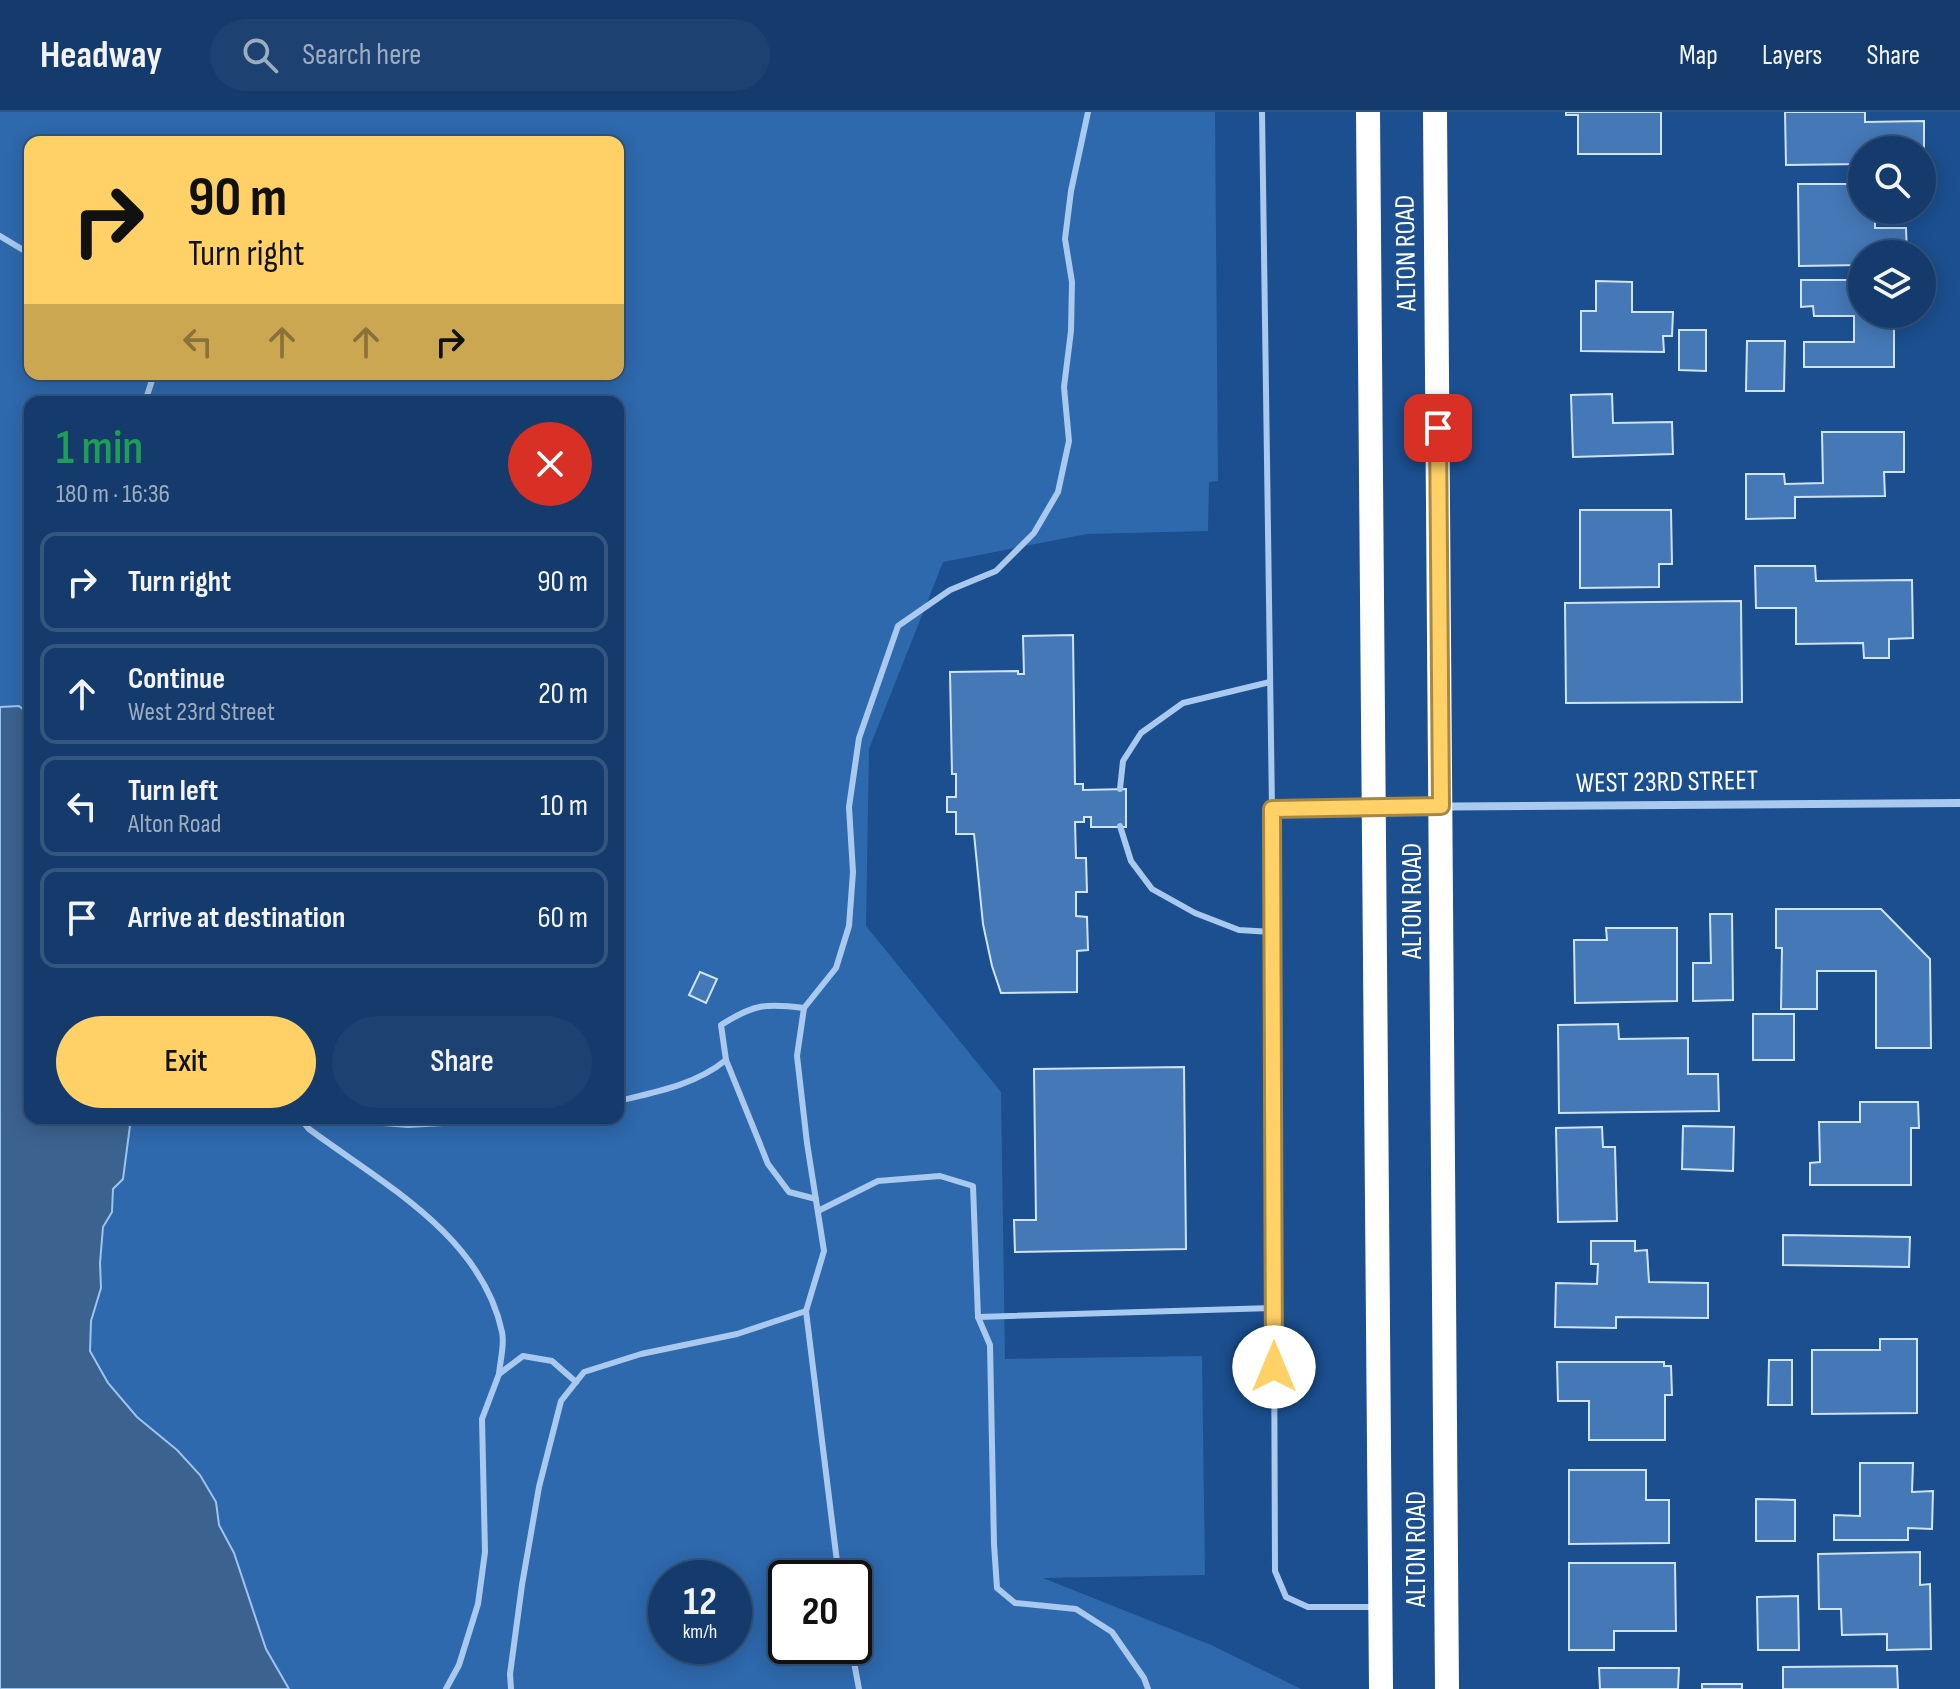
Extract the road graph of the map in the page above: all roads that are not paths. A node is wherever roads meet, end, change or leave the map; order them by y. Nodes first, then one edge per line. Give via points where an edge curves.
1 (1088, 112) edge
2 (1262, 112) edge
3 (1368, 112) edge
4 (1435, 112) edge
5 (0, 236) edge
6 (24, 250) edge
7 (1270, 682) junction
8 (1120, 789) dead end
9 (1960, 803) edge
10 (1441, 806) junction
11 (1374, 807) junction
12 (1272, 809) junction
13 (1120, 826) dead end
14 (1272, 932) junction
15 (804, 1008) junction
16 (726, 1060) junction
17 (624, 1100) edge
18 (305, 1124) edge
19 (396, 1124) edge
20 (425, 1124) edge
21 (816, 1199) junction
22 (818, 1211) junction
23 (1274, 1308) junction
24 (806, 1311) junction
25 (978, 1317) junction
26 (499, 1374) junction
27 (576, 1382) junction
28 (837, 1560) edge
29 (1380, 1607) junction
30 (854, 1664) edge
31 (446, 1689) edge
32 (511, 1689) edge
33 (859, 1689) edge
34 (1148, 1689) edge
35 (1381, 1689) edge
36 (1447, 1689) edge

1 - 15 lane via 1065,239 1072,282 1064,387 1069,441 1058,492 1034,533 996,571 950,590 898,626 859,738 849,807 849,926 836,968
2 - 7 lane
3 - 11 highway, ALTON ROAD
4 - 10 highway, ALTON ROAD
5 - 6 lane
7 - 8 lane via 1173,710 1141,733 1123,761
7 - 12 lane
9 - 10 street, WEST 23RD STREET
10 - 11 street, WEST 23RD STREET
10 - 36 highway, ALTON ROAD
11 - 12 lane
11 - 29 highway, ALTON ROAD
12 - 14 lane
13 - 14 lane via 1131,861 1152,889 1239,930
14 - 23 lane
15 - 16 lane via 748,1008 721,1025
15 - 21 lane via 797,1056
16 - 17 lane via 707,1075
16 - 21 lane via 768,1164 789,1192
18 - 26 lane via 454,1240 490,1292 503,1335
19 - 20 lane
21 - 22 lane
22 - 24 lane via 824,1251
22 - 25 lane via 878,1181 940,1176 973,1186
23 - 25 lane
23 - 29 lane via 1275,1571 1286,1597 1308,1607
24 - 27 lane via 737,1334 641,1354 584,1372
24 - 28 lane
25 - 34 lane via 990,1345 997,1588 1015,1603 1076,1609 1112,1632
26 - 27 lane via 523,1356 552,1361
26 - 31 lane via 482,1419 485,1552 478,1604
27 - 32 lane via 561,1401 539,1487
29 - 35 highway, ALTON ROAD
30 - 33 lane

